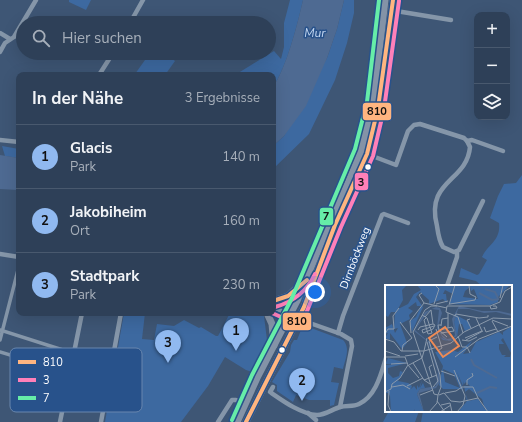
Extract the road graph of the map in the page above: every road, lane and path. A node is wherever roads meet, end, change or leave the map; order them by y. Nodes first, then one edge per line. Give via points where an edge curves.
1 (36, 0) edge
2 (143, 0) edge
3 (385, 0) edge
4 (393, 0) edge
5 (388, 9) junction
6 (26, 16) edge
7 (134, 16) edge
8 (451, 20) dead end
9 (0, 33) edge
10 (16, 34) edge
11 (10, 39) junction
12 (0, 52) edge
13 (109, 60) edge
14 (101, 72) edge
15 (0, 140) edge
16 (467, 141) junction
17 (16, 142) edge
18 (503, 151) dead end
19 (367, 154) junction
20 (483, 201) dead end
21 (408, 223) dead end
22 (457, 252) junction
23 (0, 254) edge
24 (16, 257) edge
25 (16, 277) edge
26 (307, 280) junction
27 (447, 285) edge
28 (276, 300) edge
29 (276, 308) edge
30 (290, 314) junction
31 (81, 316) edge
32 (120, 316) edge
33 (268, 316) edge
34 (298, 318) junction
35 (2, 329) edge
36 (338, 333) junction
37 (0, 340) edge
38 (274, 345) junction
39 (57, 348) edge
40 (75, 348) edge
41 (115, 348) edge
42 (0, 352) edge
43 (10, 355) edge
44 (385, 361) edge
45 (273, 387) dead end
46 (236, 400) dead end
47 (340, 407) junction
48 (305, 411) junction
49 (62, 412) edge
50 (103, 412) edge
51 (316, 420) dead end
52 (60, 422) edge
53 (101, 422) edge
54 (218, 422) edge
55 (237, 422) edge
56 (246, 422) edge

1 - 6 street
2 - 7 street
3 - 5 main road
4 - 5 main road
5 - 8 street
5 - 19 main road via 378,108
5 - 26 main road via 373,103 361,151
9 - 11 street
10 - 11 street
11 - 12 street
13 - 14 street
15 - 17 street
16 - 18 street via 472,140
16 - 19 street via 420,124 414,125 408,131 396,165
16 - 22 street via 470,147 468,157 440,191 434,214 441,246
19 - 34 main road
20 - 22 street
21 - 36 street, Dirnböckweg via 382,215
22 - 27 street
23 - 24 street
25 - 35 street
26 - 28 main road via 288,296
26 - 30 main road
29 - 30 street
30 - 34 street
30 - 38 main road
31 - 40 street
32 - 41 street
33 - 38 main road via 272,324
34 - 36 street
34 - 56 main road
35 - 37 street
35 - 39 street
36 - 47 street via 352,343
38 - 55 main road
42 - 43 street
44 - 47 street via 379,379 368,397 358,404
45 - 48 street via 270,392
46 - 54 street via 232,400
47 - 48 street via 318,415
48 - 51 street
49 - 52 street
50 - 53 street

